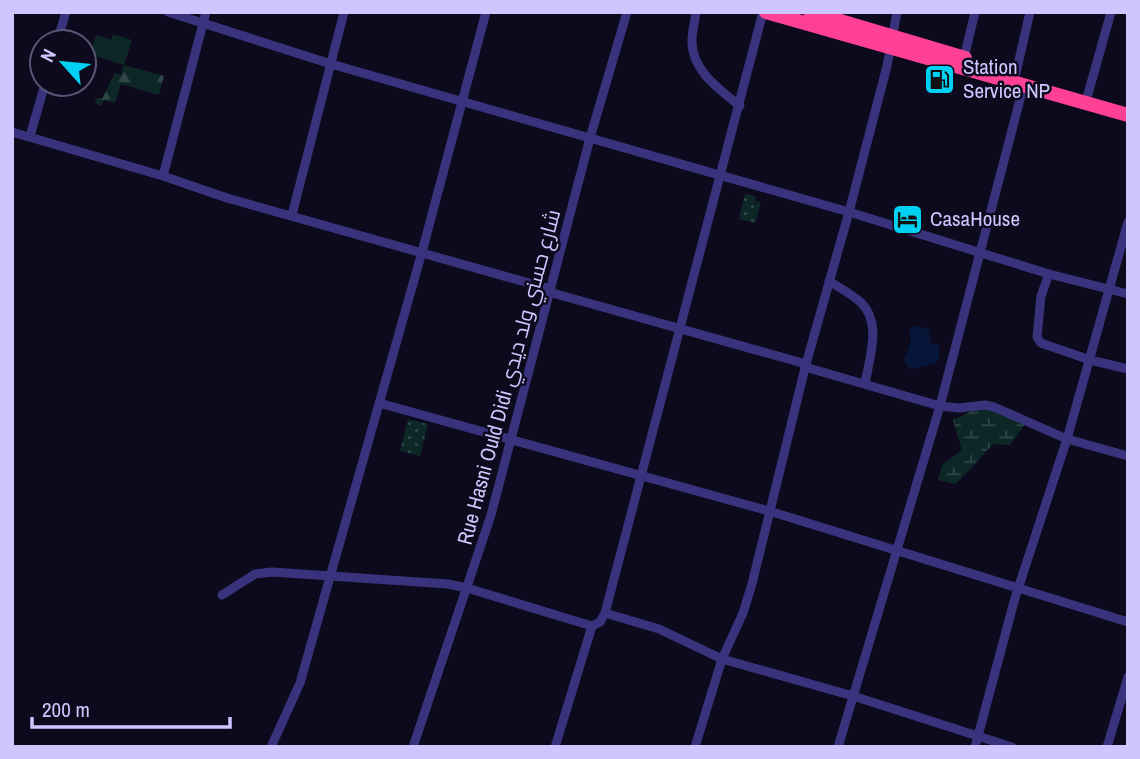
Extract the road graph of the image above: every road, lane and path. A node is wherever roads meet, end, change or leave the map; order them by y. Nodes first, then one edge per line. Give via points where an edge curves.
1 (168, 12) edge
2 (345, 12) edge
3 (486, 12) edge
4 (626, 12) edge
5 (696, 12) edge
6 (765, 12) edge
7 (897, 12) edge
8 (975, 12) edge
9 (1030, 12) edge
10 (1111, 12) edge
11 (815, 13) edge
12 (204, 17) edge
13 (891, 41) junction
14 (964, 58) junction
15 (331, 64) junction
16 (1020, 79) junction
17 (1088, 94) junction
18 (41, 98) edge
19 (461, 101) junction
20 (1128, 105) edge
21 (740, 106) junction
22 (1128, 115) edge
23 (12, 132) edge
24 (30, 136) junction
25 (590, 138) junction
26 (163, 176) junction
27 (722, 176) junction
28 (849, 212) junction
29 (292, 215) junction
30 (1128, 222) edge
31 (422, 252) junction
32 (981, 252) junction
33 (1049, 274) junction
34 (829, 281) junction
35 (1108, 288) junction
36 (550, 290) junction
37 (1128, 294) edge
38 (680, 328) junction
39 (1090, 360) junction
40 (806, 365) junction
41 (1128, 369) edge
42 (865, 383) junction
43 (379, 403) junction
44 (940, 406) junction
45 (510, 439) junction
46 (1067, 439) junction
47 (1128, 456) edge
48 (642, 475) junction
49 (769, 511) junction
50 (898, 551) junction
51 (331, 576) junction
52 (467, 588) junction
53 (1019, 588) junction
54 (222, 595) dead end
55 (605, 613) junction
56 (1128, 622) edge
57 (592, 626) junction
58 (722, 659) junction
59 (1127, 683) edge
60 (853, 696) junction
61 (978, 736) junction
62 (417, 746) edge
63 (271, 747) edge
64 (555, 747) edge
65 (695, 747) edge
66 (838, 747) edge
67 (975, 747) edge
68 (1012, 747) edge
69 (1107, 747) edge

1 - 12 street
2 - 15 street
3 - 19 street
4 - 25 street, Rue Hasni Ould Didi شارع حسني ولد ديدي
5 - 21 street via 692,43 698,64 708,81
6 - 13 highway
6 - 21 street
7 - 13 street
8 - 14 street
9 - 16 street
10 - 17 street
11 - 13 highway
12 - 15 street
12 - 26 street
13 - 14 highway
13 - 16 highway
13 - 28 street
14 - 16 highway
15 - 19 street
15 - 29 street
16 - 17 highway
16 - 22 highway
16 - 32 street
17 - 20 highway
18 - 24 street
19 - 25 street
19 - 31 street
21 - 27 street
23 - 24 street
24 - 26 street
25 - 27 street
25 - 36 street, Rue Hasni Ould Didi شارع حسني ولد ديدي
26 - 29 street
27 - 28 street
27 - 38 street
28 - 32 street
28 - 34 street
29 - 31 street
30 - 35 street
31 - 36 street
31 - 43 street
32 - 33 street
32 - 44 street
33 - 35 street
33 - 39 street via 1041,296 1037,337
34 - 40 street
34 - 42 street via 858,300 872,320
35 - 37 street
35 - 39 street
36 - 38 street
36 - 45 street, Rue Hasni Ould Didi شارع حسني ولد ديدي
38 - 40 street
38 - 48 street
39 - 41 street
39 - 46 street
40 - 42 street
40 - 49 street
42 - 44 street
43 - 45 street
43 - 51 street
44 - 46 street via 994,407
44 - 50 street
45 - 48 street
45 - 52 street, Rue Hasni Ould Didi شارع حسني ولد ديدي
46 - 47 street
46 - 53 street
48 - 49 street
48 - 55 street
49 - 50 street
49 - 58 street via 743,613
50 - 53 street
50 - 60 street
51 - 52 street
51 - 54 street via 256,574
51 - 63 street via 300,683
52 - 57 street
52 - 62 street, Rue Hasni Ould Didi شارع حسني ولد ديدي
53 - 56 street
53 - 61 street
55 - 57 street
55 - 58 street via 659,629
57 - 64 street
58 - 60 street
58 - 65 street
59 - 69 street
60 - 61 street
60 - 66 street
61 - 67 street
61 - 68 street

